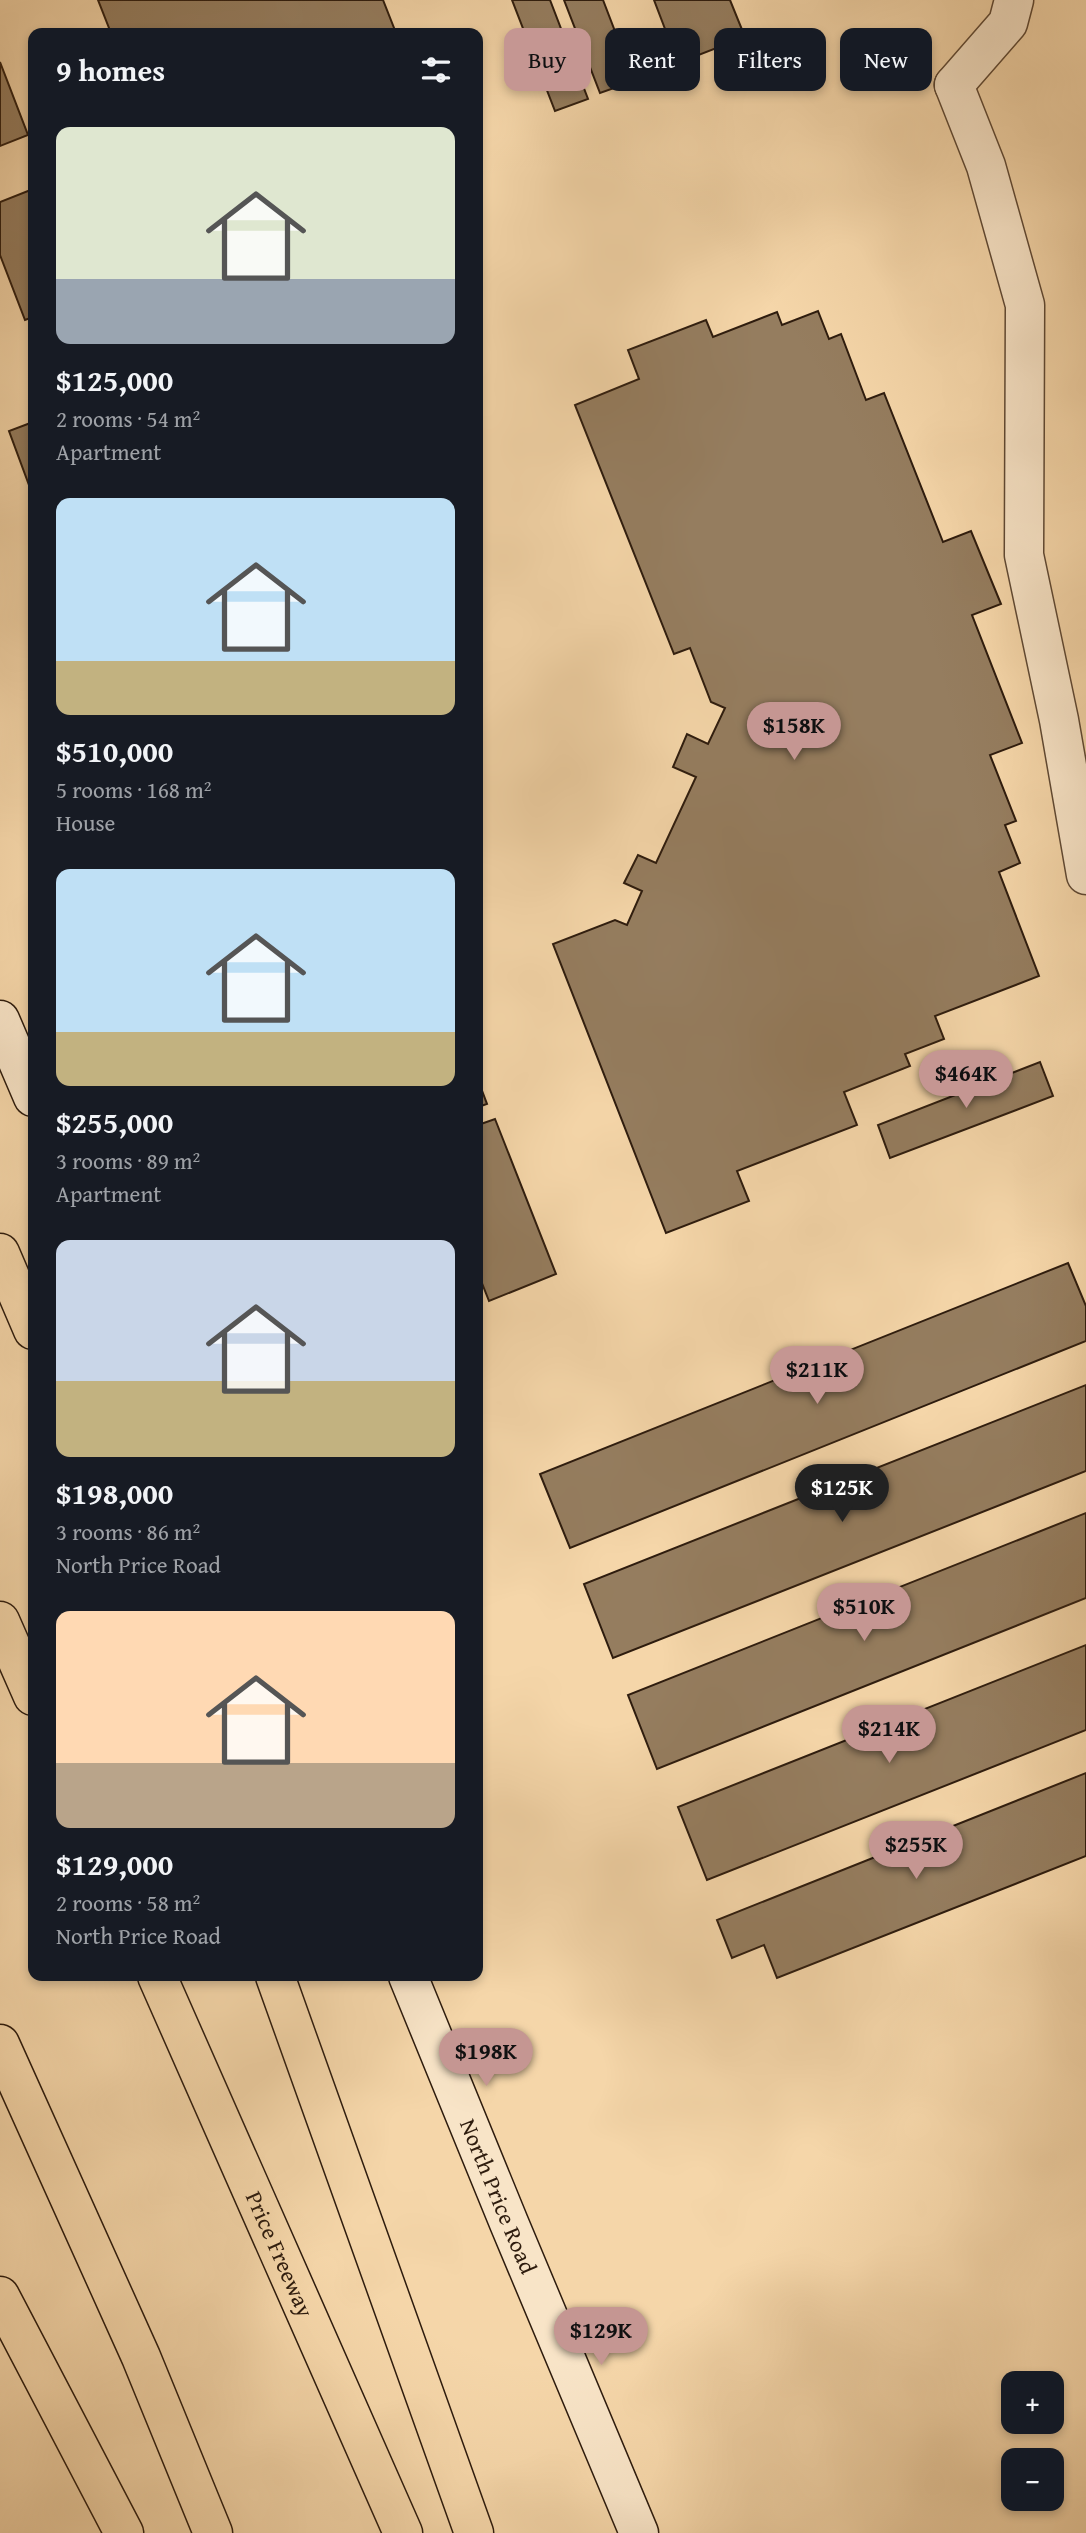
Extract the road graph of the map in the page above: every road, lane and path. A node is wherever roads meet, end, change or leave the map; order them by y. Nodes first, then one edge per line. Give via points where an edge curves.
1 (1014, 0) edge
2 (1086, 874) edge
3 (0, 1020) edge
4 (28, 1085) edge
5 (0, 1253) edge
6 (28, 1318) edge
7 (0, 1621) edge
8 (28, 1685) edge
9 (159, 1981) edge
10 (277, 1981) edge
11 (410, 1981) edge
12 (0, 2044) edge
13 (0, 2296) edge
14 (124, 2533) edge
15 (213, 2533) edge
16 (403, 2533) edge
17 (474, 2533) edge
18 (639, 2533) edge

1 - 2 street via 1008,23 954,85 986,166 1026,305 1024,555
3 - 4 street
5 - 6 highway
7 - 8 highway
9 - 16 highway, Price Freeway
10 - 17 highway
11 - 18 street, North Price Road
12 - 15 highway via 141,2357
13 - 14 highway

